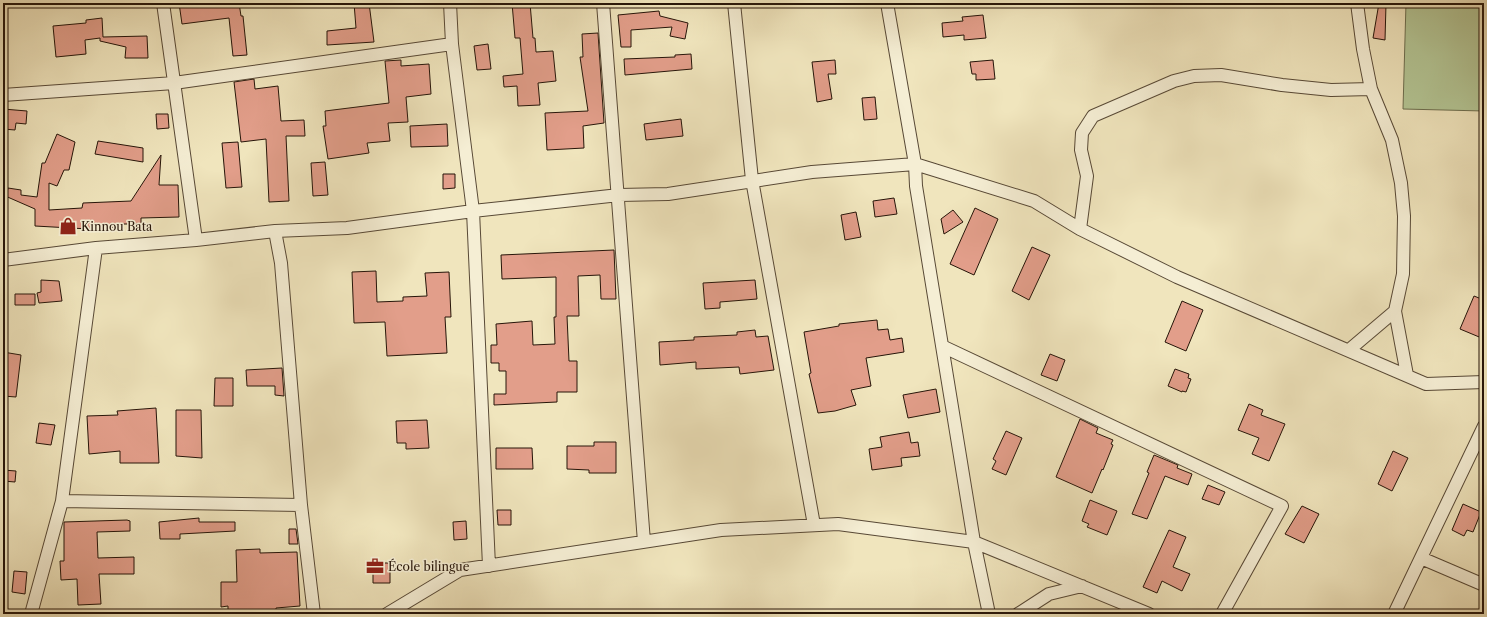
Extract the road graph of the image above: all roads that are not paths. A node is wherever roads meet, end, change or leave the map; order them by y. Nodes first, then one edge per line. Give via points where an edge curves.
1 (163, 3) edge
2 (450, 3) edge
3 (603, 3) edge
4 (734, 3) edge
5 (887, 3) edge
6 (1358, 3) edge
7 (452, 44) junction
8 (174, 84) junction
9 (1371, 89) junction
10 (3, 95) edge
11 (915, 164) junction
12 (752, 180) junction
13 (619, 195) junction
14 (473, 211) junction
15 (1080, 229) junction
16 (275, 231) junction
17 (196, 240) junction
18 (96, 248) junction
19 (3, 260) edge
20 (1395, 311) junction
21 (944, 347) junction
22 (1349, 350) junction
23 (1407, 375) junction
24 (1484, 382) edge
25 (1484, 426) edge
26 (62, 501) junction
27 (301, 505) junction
28 (814, 525) junction
29 (644, 542) junction
30 (974, 542) junction
31 (1421, 558) junction
32 (489, 566) junction
33 (1484, 585) edge
34 (1082, 586) junction
35 (31, 614) edge
36 (314, 614) edge
37 (387, 614) edge
38 (989, 614) edge
39 (1018, 614) edge
40 (1149, 614) edge
41 (1222, 614) edge
42 (1394, 614) edge

1 - 8 street
2 - 7 street
3 - 13 street
4 - 12 street
5 - 11 street
6 - 9 street
7 - 8 street
7 - 14 street
8 - 10 street
8 - 17 street
9 - 15 street via 1332,90 1222,75 1194,76 1174,81 1093,116 1082,133 1081,150 1087,176
9 - 20 street via 1392,140 1401,183 1404,216 1403,274
11 - 12 street via 812,172
11 - 15 street via 1034,201
11 - 21 street via 916,186
12 - 13 street via 668,194
12 - 28 street
13 - 14 street
13 - 29 street
14 - 16 street via 347,228
14 - 32 street
15 - 22 street via 1177,277
16 - 17 street
16 - 27 street via 281,263
17 - 18 street
18 - 19 street
18 - 26 street
20 - 22 street
20 - 23 street
21 - 30 street
21 - 41 street via 1282,506
22 - 23 street
23 - 24 street via 1426,384
25 - 31 street
26 - 27 street
26 - 35 street
27 - 36 street
28 - 29 street via 721,530
28 - 30 street via 838,524
29 - 32 street
30 - 34 street
30 - 38 street
31 - 33 street
31 - 42 street
32 - 37 street via 460,570
34 - 39 street via 1049,594
34 - 40 street

